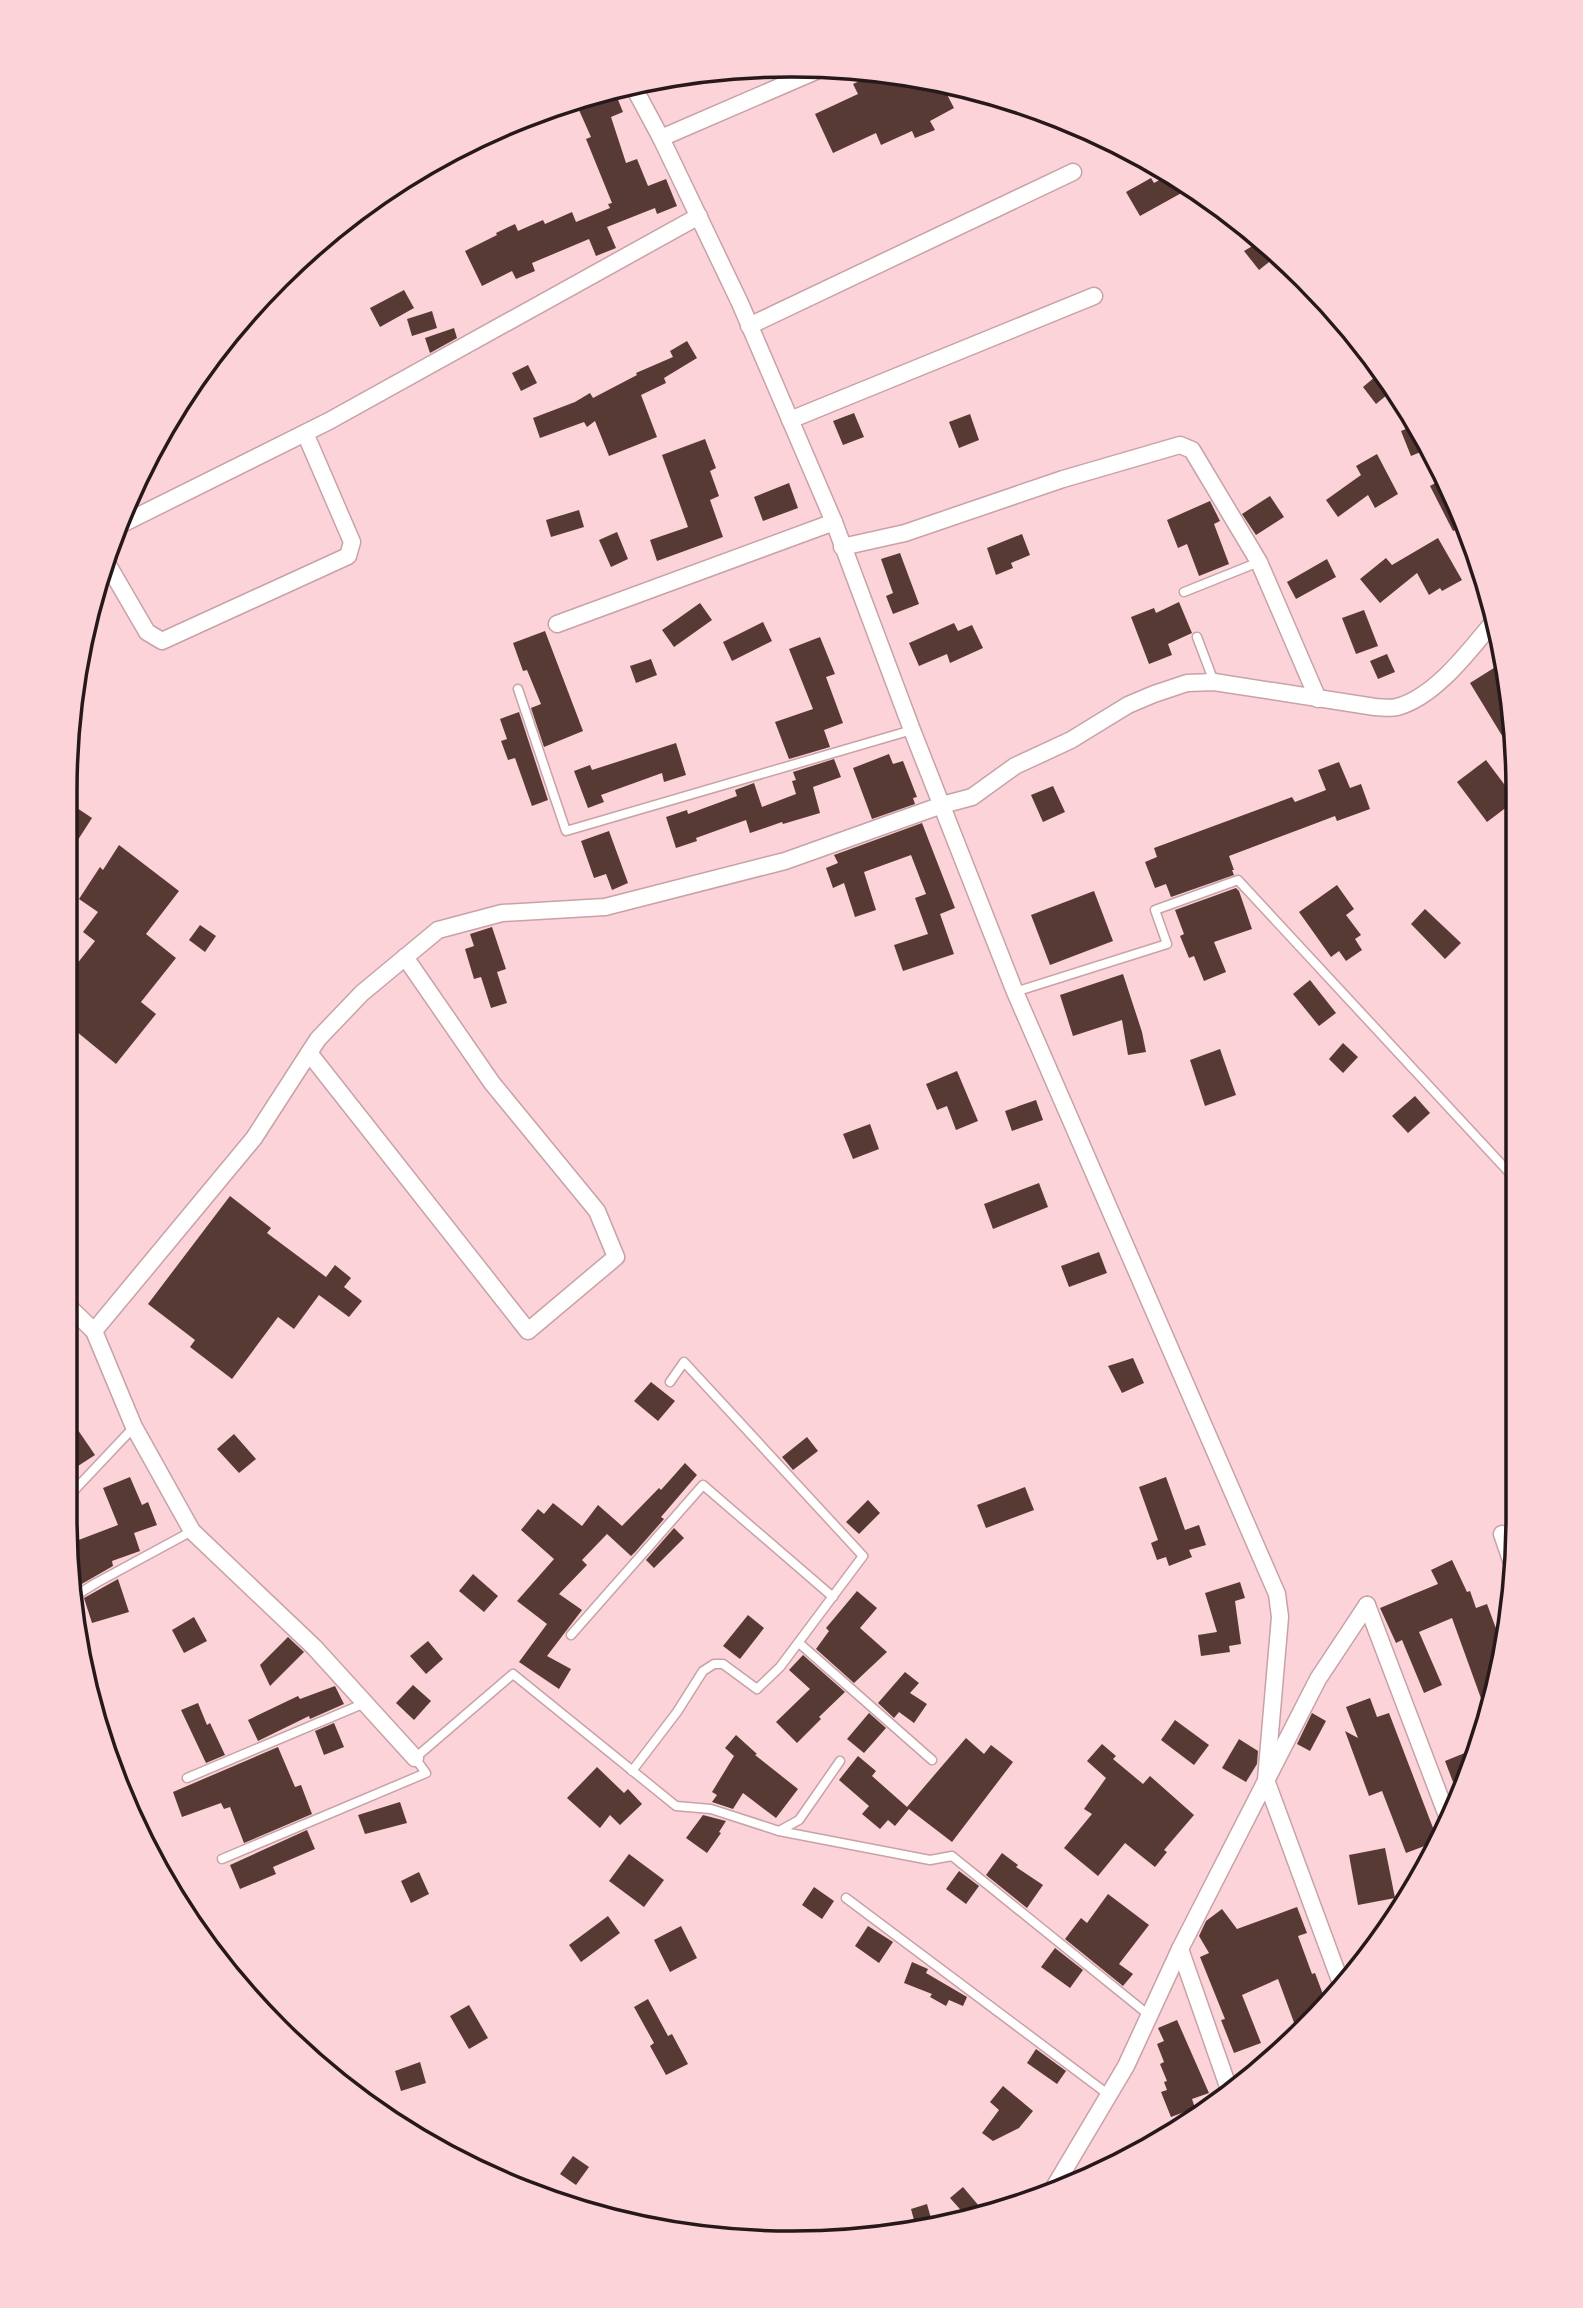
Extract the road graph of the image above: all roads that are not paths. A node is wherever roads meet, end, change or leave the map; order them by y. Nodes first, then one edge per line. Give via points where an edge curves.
1 (801, 77) edge
2 (637, 94) edge
3 (661, 138) junction
4 (1073, 172) dead end
5 (699, 216) junction
6 (1094, 296) dead end
7 (749, 326) junction
8 (790, 420) junction
9 (305, 433) junction
10 (130, 520) edge
11 (834, 522) junction
12 (842, 547) junction
13 (1259, 562) junction
14 (112, 572) edge
15 (1184, 592) dead end
16 (557, 624) dead end
17 (1487, 630) edge
18 (1197, 637) dead end
19 (1214, 682) junction
20 (518, 690) dead end
21 (1318, 699) junction
22 (912, 730) junction
23 (942, 804) junction
24 (405, 957) junction
25 (1015, 992) junction
26 (309, 1053) junction
27 (1506, 1169) edge
28 (77, 1315) edge
29 (94, 1331) junction
30 (670, 1382) dead end
31 (134, 1427) junction
32 (77, 1487) edge
33 (192, 1531) junction
34 (1502, 1534) dead end
35 (1505, 1542) edge
36 (82, 1593) edge
37 (833, 1597) junction
38 (571, 1635) dead end
39 (799, 1643) junction
40 (365, 1703) junction
41 (415, 1758) junction
42 (932, 1760) dead end
43 (840, 1762) dead end
44 (632, 1770) junction
45 (187, 1778) dead end
46 (1266, 1780) junction
47 (1444, 1807) edge
48 (779, 1831) junction
49 (222, 1859) dead end
50 (846, 1898) dead end
51 (1180, 1949) junction
52 (1338, 1976) edge
53 (1150, 2016) junction
54 (1227, 2083) edge
55 (1109, 2095) junction
56 (1059, 2179) edge

1 - 3 street
2 - 3 street
3 - 5 street
4 - 7 street
5 - 7 street
5 - 9 street
6 - 8 street
7 - 8 street
8 - 11 street
9 - 10 street
9 - 14 street via 352,542 348,556 162,641 147,632
11 - 12 street
11 - 16 street
12 - 13 street via 905,533 1180,445 1192,450
12 - 22 street
13 - 15 lane
13 - 21 street
17 - 21 street via 1462,660 1412,701 1394,708
18 - 19 lane
19 - 21 street
19 - 23 street via 1187,683 1128,705 1055,749 1016,766 972,797
20 - 22 lane via 566,831
22 - 23 street
23 - 24 street via 785,861 605,907 502,913 439,930
23 - 25 street
24 - 26 street via 362,993
24 - 26 street via 492,1083 597,1211 616,1257 527,1331
25 - 27 lane via 1167,944 1155,910 1238,880
25 - 46 street via 1277,1594 1280,1617
26 - 29 street via 254,1138
28 - 29 street
29 - 31 street
30 - 37 lane via 684,1362 863,1556
31 - 32 lane
31 - 33 street
33 - 36 lane
33 - 40 street via 314,1647
34 - 35 street
37 - 38 lane via 703,1485
37 - 39 lane
39 - 42 lane
39 - 44 lane via 757,1689 723,1664 703,1671
40 - 41 street
40 - 45 lane
41 - 44 lane via 513,1675
41 - 49 lane via 426,1773
43 - 48 lane via 799,1820
44 - 48 lane via 676,1806 711,1810
46 - 47 street via 1318,1679 1367,1605
46 - 51 street
46 - 52 street
48 - 53 lane via 930,1860 953,1856
50 - 55 lane
51 - 53 street
51 - 54 street
53 - 55 street
55 - 56 street

